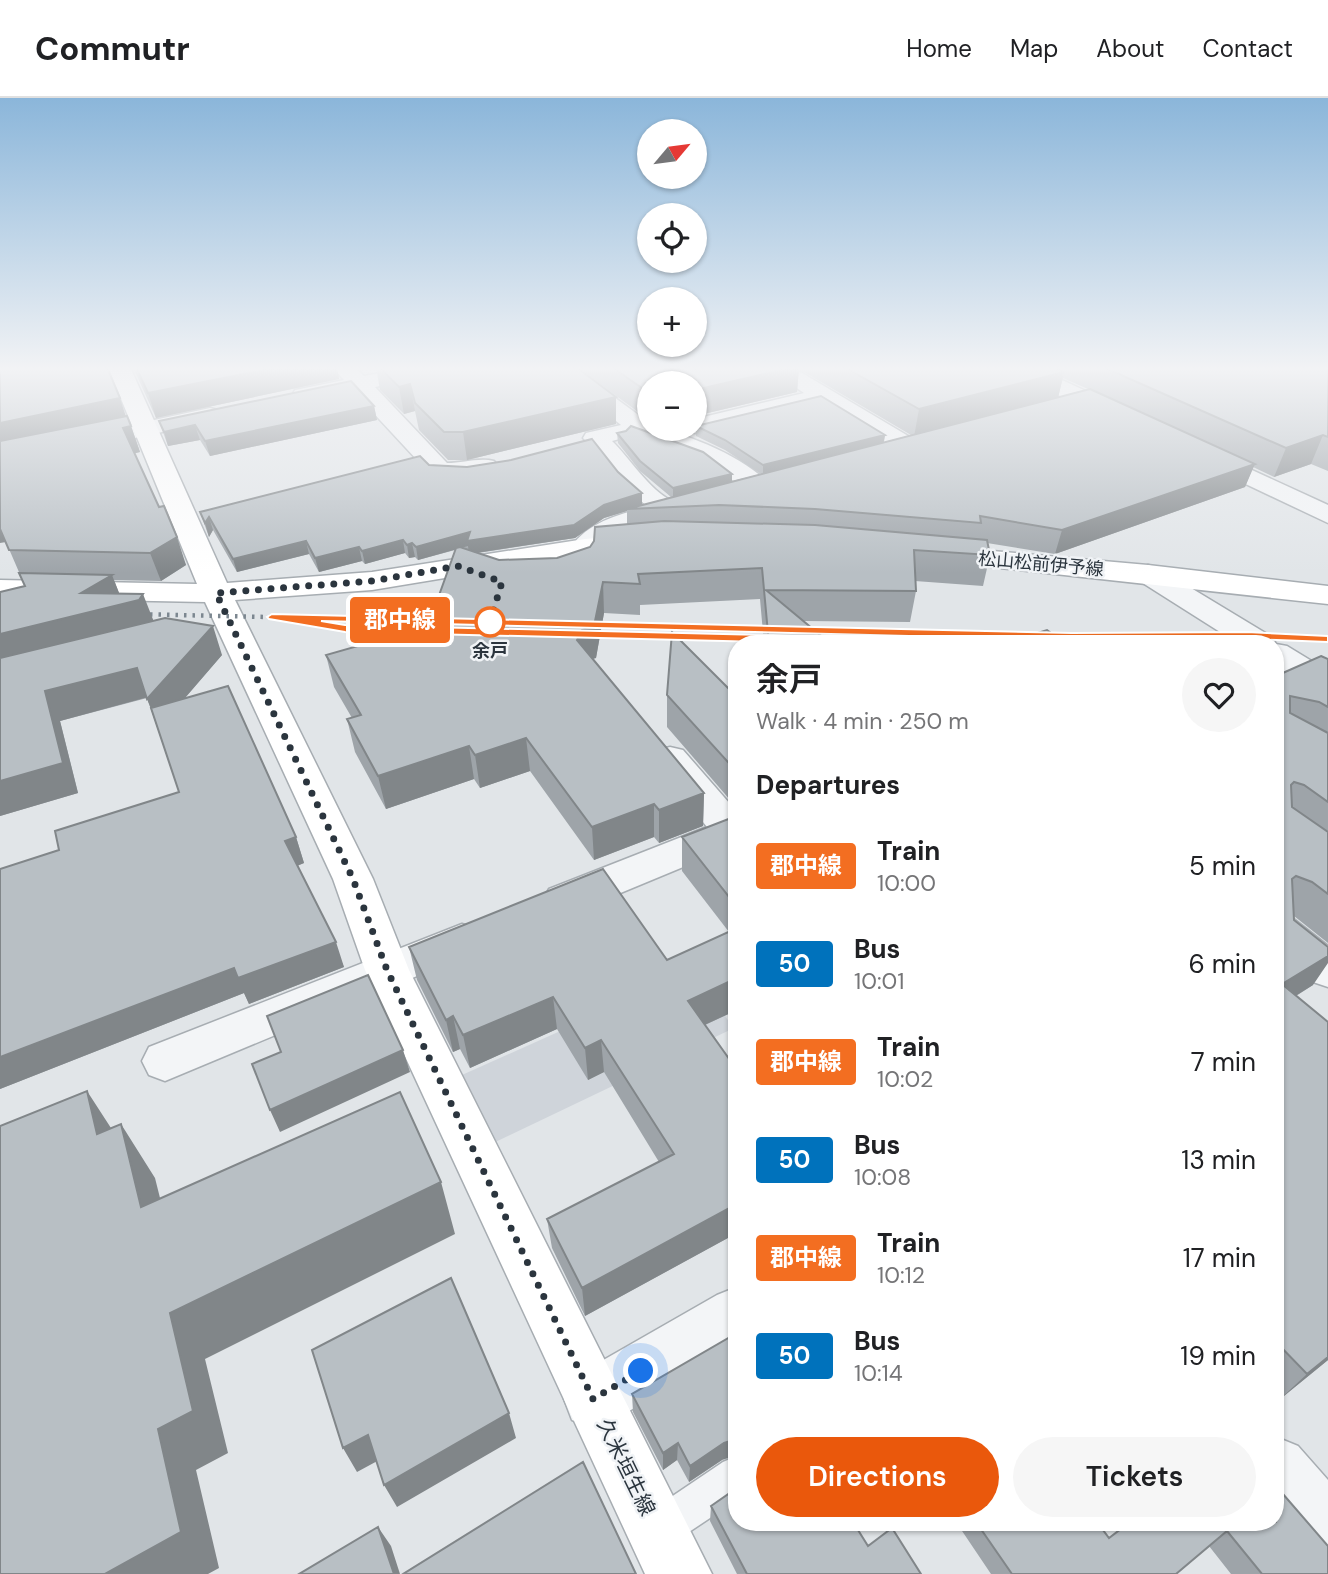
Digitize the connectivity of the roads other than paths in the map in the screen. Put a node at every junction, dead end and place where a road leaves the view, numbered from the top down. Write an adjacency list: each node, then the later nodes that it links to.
1 (110, 436): 13 (street)
2 (149, 436): 29 (main road, 久米垣生線)
3 (408, 436): 14 (street)
4 (612, 436): 6 (street)
5 (891, 436): 11 (street)
6 (596, 441): 9 (street); 19 (street)
7 (676, 441): 16 (street)
8 (938, 441): 11 (street)
9 (570, 447)
10 (1186, 447): 20 (street)
11 (911, 448): 12 (street)
12 (873, 458)
13 (0, 460)
14 (506, 462)
15 (784, 482): 16 (street)
16 (759, 488): 17 (street)
17 (733, 495)
18 (707, 501): 19 (street)
19 (668, 510): 23 (street)
20 (1328, 515)
21 (664, 540): 23 (main road)
22 (909, 552): 25 (main road, 松山松前伊予線)
23 (585, 559): 24 (main road)
24 (458, 566): 26 (lane); 29 (main road)
25 (1148, 574): 28 (main road, 松山松前伊予線); 30 (street)
26 (502, 582)
27 (0, 589): 29 (main road)
28 (1328, 595)
29 (217, 614): 37 (main road, 久米垣生線)
30 (1246, 635)
31 (1284, 658): 32 (street)
32 (1328, 685)
33 (648, 731): 34 (street)
34 (728, 825)
35 (728, 836): 37 (street)
36 (1284, 934): 38 (street)
37 (387, 970): 39 (street); 41 (main road, 久米垣生線)
38 (1328, 970)
39 (165, 1061)
40 (728, 1320): 41 (street)
41 (593, 1399): 45 (main road, 久米垣生線)
42 (1284, 1477): 44 (street)
43 (728, 1482): 45 (lane)
44 (1328, 1528)
45 (657, 1530): 46 (main road, 久米垣生線)
46 (679, 1574)

